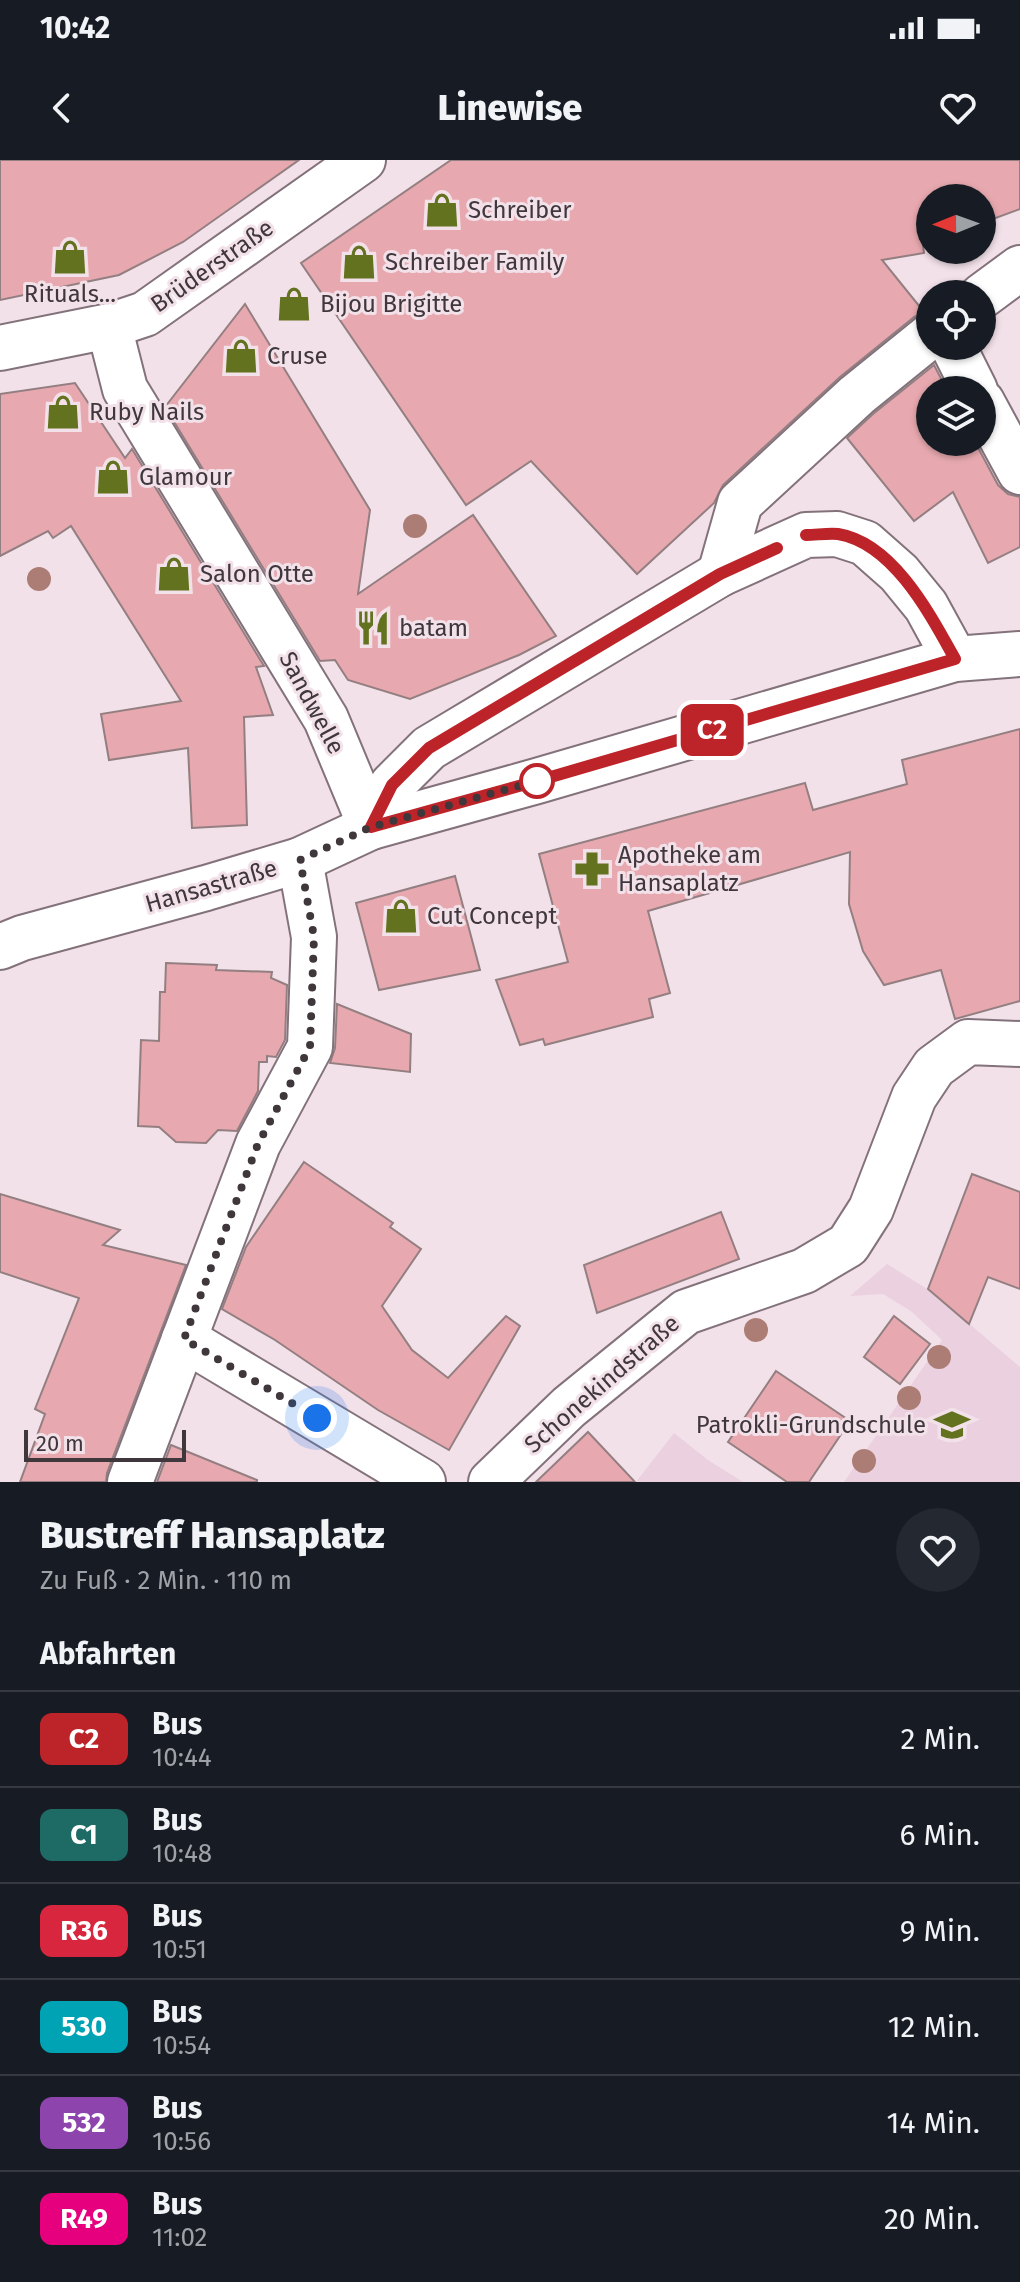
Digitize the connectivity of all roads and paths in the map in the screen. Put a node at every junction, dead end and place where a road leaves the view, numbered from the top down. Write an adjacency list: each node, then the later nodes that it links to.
1 (363, 160): 4 (street, Brüderstraße)
2 (1020, 268): 3 (street)
3 (996, 286)
4 (109, 326): 6 (street, Brüderstraße); 12 (street, Sandwelle)
5 (916, 347): 9 (street)
6 (0, 348)
7 (996, 428): 8 (street)
8 (1020, 472)
9 (720, 574): 11 (street); 12 (street)
10 (1020, 654): 11 (street, Hansastraße)
11 (955, 659): 12 (street, Hansastraße)
12 (371, 827): 13 (street, Hansastraße)
13 (300, 860): 14 (street, Hansastraße); 16 (street)
14 (0, 947)
15 (1020, 1044): 19 (street, Schonekindstraße)
16 (184, 1339): 17 (street); 18 (street)
17 (130, 1482)
18 (423, 1482)
19 (491, 1482)

